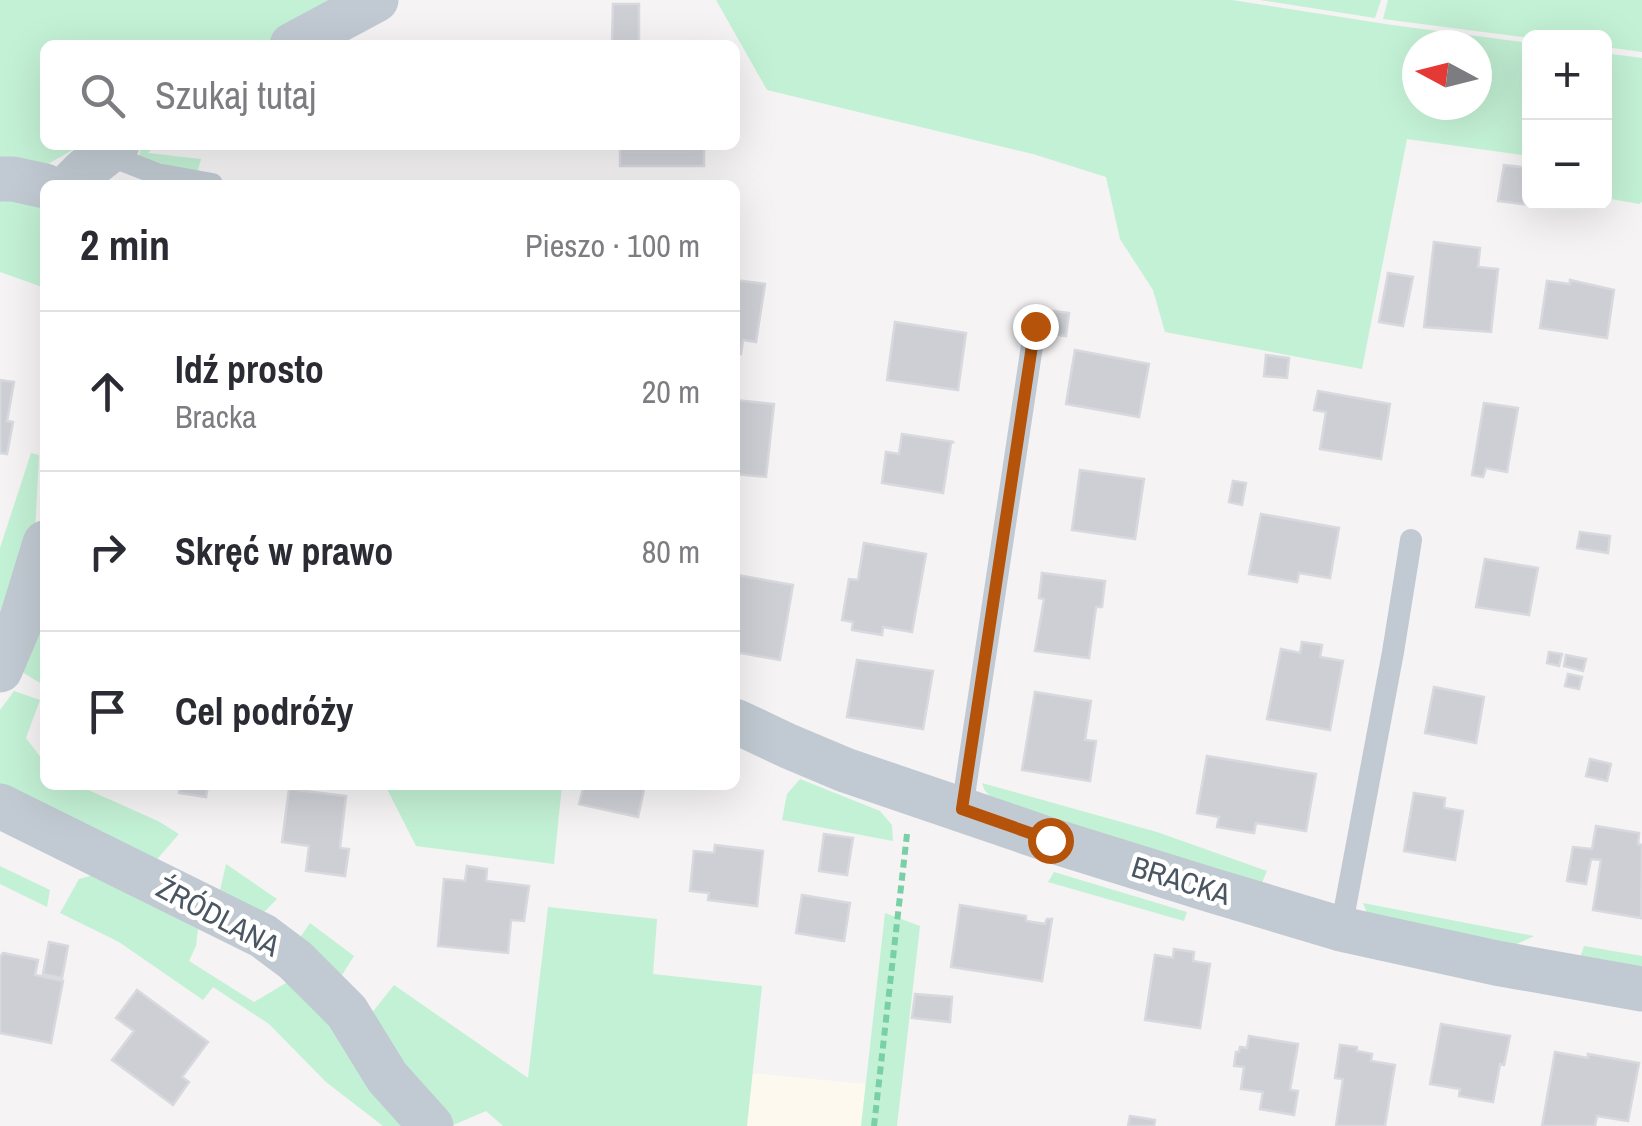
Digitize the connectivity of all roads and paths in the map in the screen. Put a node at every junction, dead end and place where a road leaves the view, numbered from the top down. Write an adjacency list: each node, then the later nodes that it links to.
1 (376, 0): 2 (street)
2 (301, 40)
3 (110, 150): 6 (street)
4 (113, 150): 7 (lane)
5 (0, 179): 8 (street)
6 (76, 180)
7 (190, 180)
8 (40, 185)
9 (1035, 326): 16 (lane)
10 (1410, 540): 17 (lane)
11 (40, 559): 12 (street)
12 (0, 670)
13 (740, 722): 14 (street, BRACKA)
14 (912, 793): 16 (street, BRACKA); 20 (path)
15 (0, 806): 19 (street, ŹRÓDLANA)
16 (962, 809): 17 (street, BRACKA)
17 (1341, 928): 18 (street, BRACKA)
18 (1642, 990)
19 (431, 1126)
20 (874, 1126)

